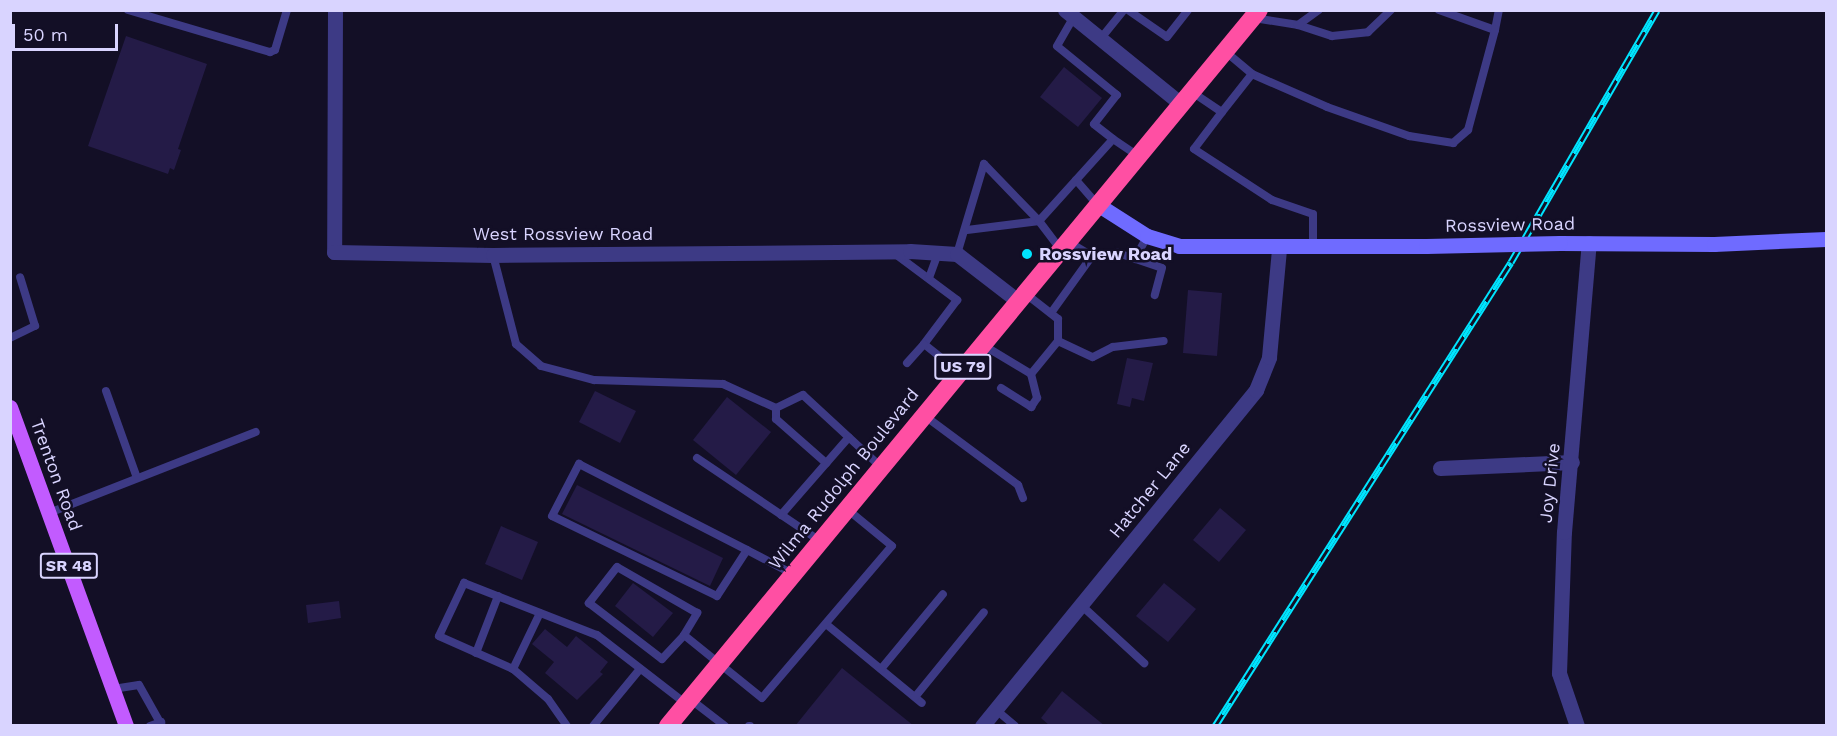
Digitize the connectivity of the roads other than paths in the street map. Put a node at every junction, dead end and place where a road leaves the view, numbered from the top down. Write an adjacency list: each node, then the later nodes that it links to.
1 (128, 10): 2 (lane)
2 (287, 10)
3 (335, 10): 34 (street, West Rossview Road)
4 (1126, 10): 5 (lane); 14 (lane)
5 (1188, 10)
6 (1319, 10): 12 (lane)
7 (1391, 10): 12 (lane)
8 (1439, 10): 13 (lane)
9 (1499, 10): 13 (lane)
10 (1070, 14): 14 (street); 19 (lane)
11 (1256, 14): 12 (lane); 15 (highway, Wilma Rudolph Boulevard / US 79)
12 (1298, 25)
13 (1495, 30): 16 (lane)
14 (1102, 37): 17 (street)
15 (1225, 52): 16 (lane); 17 (highway, Wilma Rudolph Boulevard / US 79)
16 (1252, 74): 18 (lane)
17 (1186, 98): 18 (lane); 20 (highway, Wilma Rudolph Boulevard / US 79)
18 (1222, 112): 29 (lane)
19 (1113, 139): 20 (lane); 21 (lane)
20 (1137, 155): 22 (highway, Wilma Rudolph Boulevard / US 79)
21 (1076, 180): 22 (lane); 23 (lane)
22 (1097, 204): 25 (street, Rossview Road); 28 (highway, Wilma Rudolph Boulevard / US 79)
23 (1039, 221): 24 (lane); 24 (lane); 28 (lane)
24 (967, 230): 33 (lane)
25 (1147, 236): 30 (street, Rossview Road); 36 (lane)
26 (1827, 239): 27 (street, Rossview Road)
27 (1589, 243): 29 (street, Rossview Road, bridge); 58 (street, Joy Drive)
28 (1064, 245): 35 (lane); 40 (highway, Wilma Rudolph Boulevard / US 79)
29 (1313, 248): 30 (street, Rossview Road)
30 (1278, 249): 72 (street, Hatcher Lane)
31 (890, 251): 32 (street, West Rossview Road); 34 (street, West Rossview Road); 38 (lane)
32 (938, 253): 33 (street, West Rossview Road); 38 (lane)
33 (957, 254): 40 (street)
34 (493, 255): 53 (lane)
35 (1092, 256): 36 (lane); 41 (lane)
36 (1135, 259): 39 (lane)
37 (20, 278): 42 (lane)
38 (929, 278): 45 (lane)
39 (1155, 295)
40 (1021, 297): 41 (lane); 46 (highway, Wilma Rudolph Boulevard / US 79)
41 (1051, 313): 43 (lane)
42 (10, 338)
43 (1058, 341): 44 (lane); 49 (lane)
44 (1164, 341)
45 (924, 344): 47 (lane); 48 (lane)
46 (982, 344): 48 (highway, Wilma Rudolph Boulevard / US 79); 49 (lane)
47 (907, 363)
48 (959, 372): 54 (highway, Wilma Rudolph Boulevard / US 79)
49 (1030, 374): 50 (lane)
50 (1001, 388)
51 (106, 391): 62 (lane)
52 (10, 406): 65 (main road, Trenton Road / SR 48)
53 (776, 408): 56 (lane); 59 (lane)
54 (924, 415): 60 (highway, Wilma Rudolph Boulevard / US 79); 63 (lane)
55 (256, 432): 62 (lane)
56 (849, 437): 59 (lane); 60 (lane)
57 (697, 458): 66 (lane)
58 (1572, 462): 61 (street); 97 (street, Joy Drive)
59 (826, 463): 66 (lane)
60 (881, 466): 64 (highway, Wilma Rudolph Boulevard / US 79)
61 (1440, 468)
62 (137, 478): 65 (lane)
63 (1023, 498)
64 (846, 508): 67 (highway, Wilma Rudolph Boulevard / US 79); 75 (lane)
65 (49, 513): 83 (main road, Trenton Road / SR 48)
66 (781, 514): 67 (lane)
67 (820, 541): 69 (highway, Wilma Rudolph Boulevard / US 79)
68 (747, 550): 68 (lane); 69 (lane)
69 (793, 574): 78 (highway, Wilma Rudolph Boulevard / US 79)
70 (943, 594): 82 (lane)
71 (498, 596): 74 (lane); 77 (lane); 77 (lane)
72 (1081, 605): 79 (lane); 87 (street, Hatcher Lane)
73 (984, 612): 84 (lane)
74 (540, 613): 80 (lane); 81 (lane)
75 (826, 624): 78 (lane); 82 (lane)
76 (684, 636): 76 (lane); 78 (lane)
77 (476, 653): 80 (lane)
78 (720, 662): 85 (highway, Wilma Rudolph Boulevard / US 79)
79 (1144, 663)
80 (513, 669): 91 (lane)
81 (640, 669): 85 (lane); 92 (lane)
82 (881, 669): 84 (lane)
83 (113, 689): 88 (lane); 89 (main road, Trenton Road / SR 48)
84 (915, 697): 86 (lane)
85 (688, 702): 93 (highway, Wilma Rudolph Boulevard / US 79); 94 (lane)
86 (922, 703)
87 (995, 709): 95 (street, Hatcher Lane); 96 (lane)
88 (161, 724): 90 (lane)
89 (126, 726)
90 (150, 726)
91 (567, 726)
92 (593, 726)
93 (668, 726)
94 (725, 726)
95 (982, 726)
96 (1015, 726)
97 (1577, 726)

